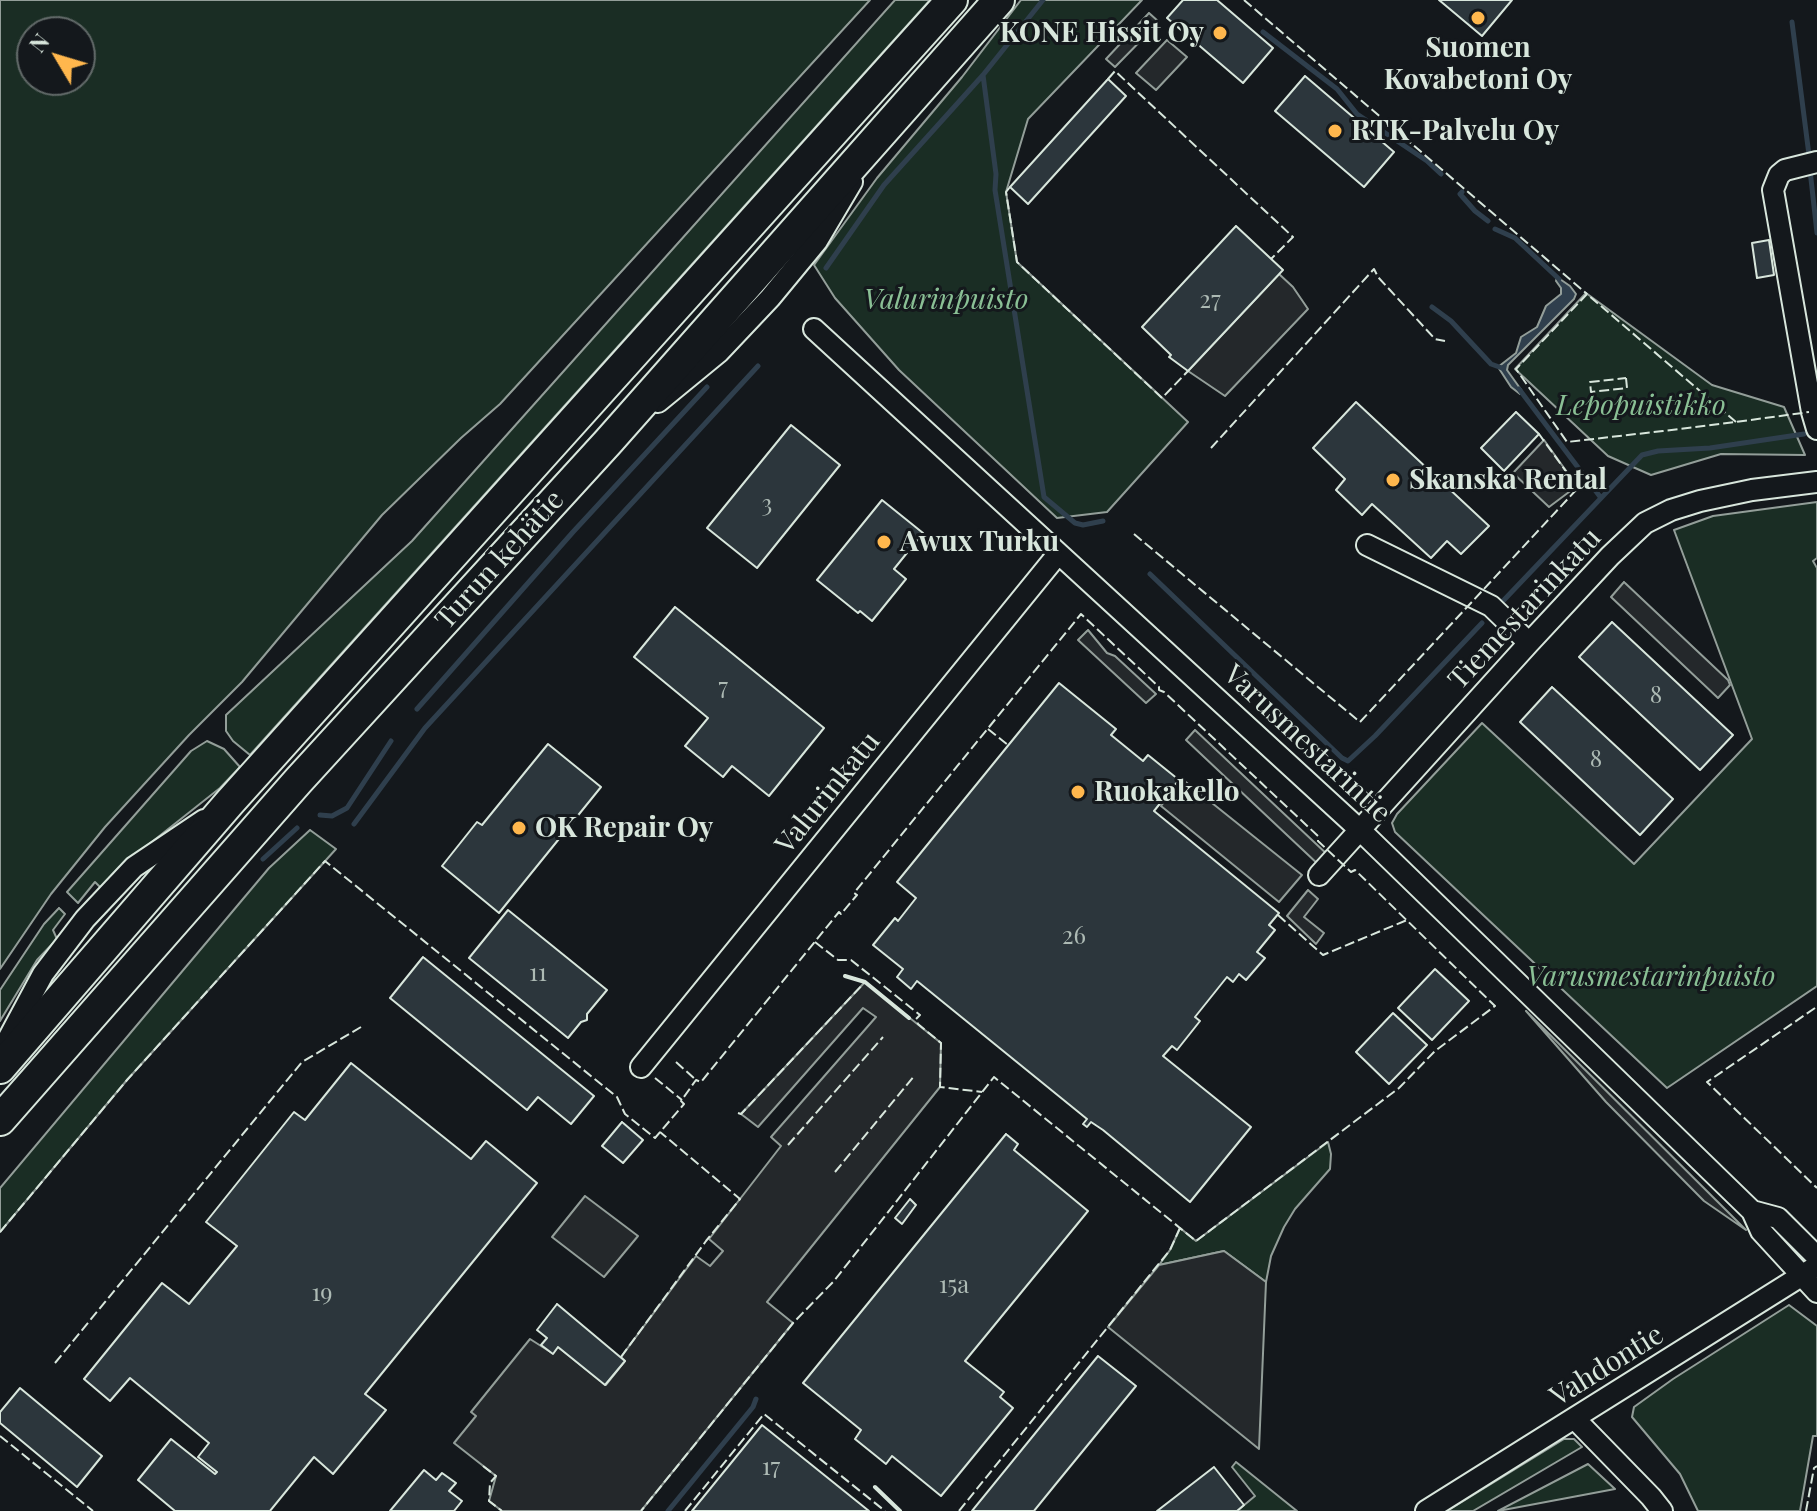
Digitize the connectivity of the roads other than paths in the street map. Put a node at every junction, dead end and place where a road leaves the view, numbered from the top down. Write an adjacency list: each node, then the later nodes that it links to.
1 (952, 0): 10 (highway, Turun kehätie)
2 (999, 0): 16 (highway, Turun kehätie)
3 (1817, 162): 5 (street)
4 (814, 329): 8 (street, Varusmestarintie)
5 (1817, 429)
6 (1817, 482): 9 (street, Tiemestarinkatu)
7 (1367, 545): 9 (street)
8 (1058, 554): 11 (street, Varusmestarintie); 14 (street, Valurinkatu)
9 (1529, 643): 11 (street, Tiemestarinkatu)
10 (230, 802): 13 (street); 15 (highway, Turun kehätie)
11 (1360, 830): 12 (street, Tiemestarinkatu); 17 (street, Varusmestarintie)
12 (1319, 875)
13 (0, 1054)
14 (641, 1067)
15 (0, 1068)
16 (0, 1120)
17 (1752, 1211): 18 (street, Varusmestarintie); 19 (street, Varusmestarintie)
18 (1817, 1257)
19 (1809, 1272): 20 (street, Varusmestarintie); 21 (street, Vahdontie)
20 (1817, 1292)
21 (1575, 1419): 22 (street, Vahdontie); 23 (street)
22 (1426, 1511)
23 (1662, 1511)

